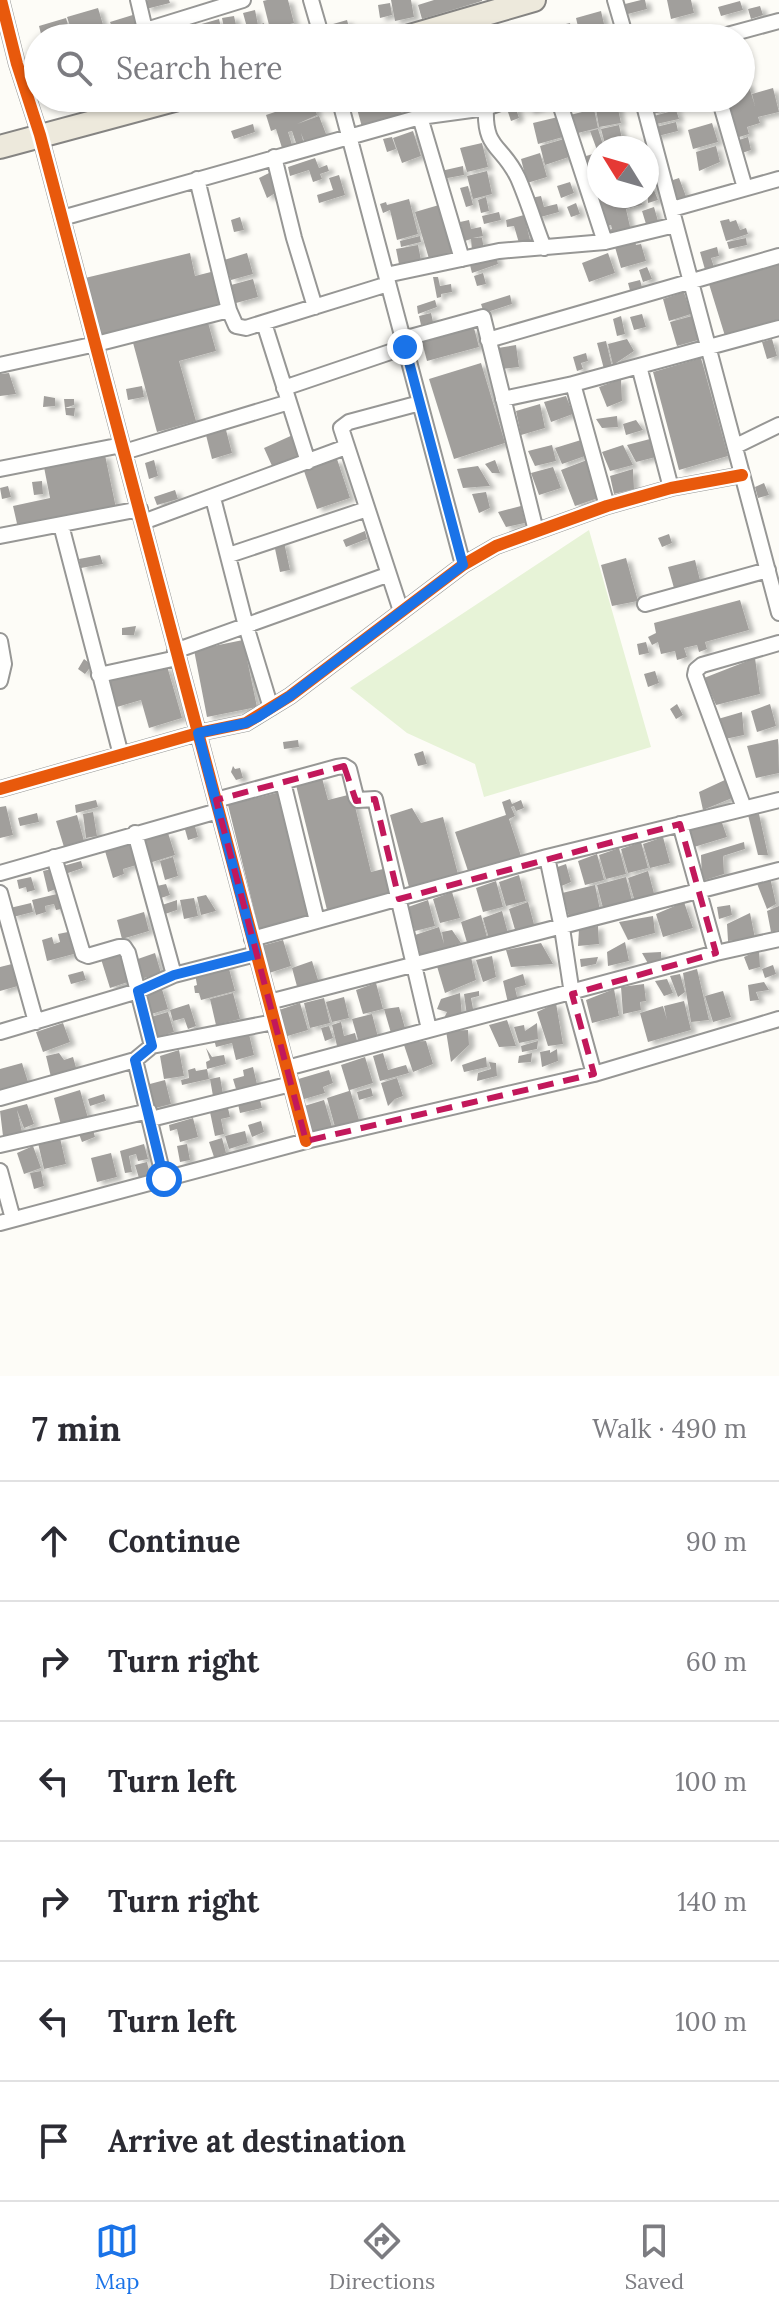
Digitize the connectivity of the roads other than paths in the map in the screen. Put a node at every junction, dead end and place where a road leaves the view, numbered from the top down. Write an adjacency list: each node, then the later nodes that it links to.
1 (1, 0): 14 (street)
2 (138, 0): 8 (street)
3 (311, 0): 10 (street)
4 (534, 0): 11 (main road)
5 (615, 0): 12 (street)
6 (238, 1): 9 (street)
7 (779, 21): 13 (street)
8 (144, 24)
9 (174, 24)
10 (318, 24)
11 (451, 24)
12 (622, 24)
13 (755, 27)
14 (17, 64): 15 (street); 16 (street)
15 (0, 68)
16 (24, 86)
17 (33, 112): 26 (street)
18 (119, 112): 26 (main road)
19 (343, 112): 27 (street)
20 (457, 112): 25 (street)
21 (486, 112): 37 (street)
22 (563, 112): 36 (street)
23 (646, 112): 33 (street)
24 (723, 112): 32 (street)
25 (420, 117): 27 (street); 39 (street)
26 (40, 135): 28 (main road); 34 (street)
27 (349, 136): 29 (street); 40 (street)
28 (0, 147)
29 (274, 157): 30 (street); 42 (street)
30 (197, 179): 34 (street); 43 (street)
31 (779, 179): 32 (street)
32 (745, 188): 33 (street)
33 (672, 209): 35 (street)
34 (62, 218): 48 (street)
35 (675, 225): 36 (street); 41 (street)
36 (605, 242): 37 (street)
37 (544, 248): 39 (street)
38 (779, 256): 41 (street)
39 (462, 259): 40 (street)
40 (387, 280): 42 (street); 47 (street)
41 (691, 280): 46 (street); 49 (street)
42 (315, 307): 44 (street)
43 (229, 310): 44 (street); 48 (street)
44 (264, 323): 53 (street)
45 (779, 328): 49 (street)
46 (488, 340): 47 (street); 54 (street)
47 (404, 343): 53 (street); 55 (street)
48 (96, 344): 50 (street); 59 (street)
49 (708, 348): 51 (street); 57 (street)
50 (0, 365)
51 (639, 366): 52 (street); 63 (street)
52 (573, 384): 54 (street); 65 (street)
53 (287, 395): 59 (street); 60 (street)
54 (503, 399): 69 (street)
55 (420, 403): 58 (street); 72 (street)
56 (779, 425): 57 (street)
57 (736, 446): 62 (street)
58 (346, 447): 60 (street); 66 (street)
59 (123, 448): 61 (street); 67 (street)
60 (308, 462): 64 (street)
61 (0, 469)
62 (742, 475): 63 (street); 73 (street)
63 (671, 488): 65 (street)
64 (213, 498): 67 (street); 71 (street)
65 (607, 506): 69 (street)
66 (367, 509): 71 (street); 74 (street)
67 (141, 516): 68 (street); 81 (street)
68 (61, 525): 70 (street); 82 (street)
69 (536, 531): 72 (street)
70 (0, 536)
71 (229, 555): 78 (street)
72 (463, 565): 76 (street)
73 (768, 570): 75 (street); 77 (street)
74 (387, 575): 76 (street); 78 (street)
75 (645, 604)
76 (401, 611): 84 (street)
77 (779, 613)
78 (246, 626): 81 (street); 84 (street)
79 (0, 641): 83 (street)
80 (779, 643): 91 (street)
81 (176, 655): 82 (street); 85 (street)
82 (99, 675): 86 (street)
83 (0, 681)
84 (271, 708): 85 (street)
85 (198, 733): 86 (street); 90 (street)
86 (121, 755): 88 (street)
87 (283, 782): 90 (street); 100 (street); 101 (street)
88 (0, 789)
89 (779, 800): 91 (street)
90 (217, 805): 93 (street); 104 (street)
91 (744, 808): 92 (street)
92 (680, 824): 95 (street); 98 (street)
93 (135, 833): 94 (street); 107 (street)
94 (54, 857): 97 (street); 108 (street)
95 (547, 857): 100 (street); 102 (street)
96 (779, 870): 98 (street)
97 (0, 873)
98 (698, 891): 102 (street); 105 (street)
99 (0, 893): 112 (street)
100 (399, 899): 101 (street); 106 (street)
101 (317, 921): 104 (street)
102 (562, 928): 106 (street); 109 (street)
103 (779, 939): 105 (street)
104 (254, 946): 107 (street); 110 (street)
105 (716, 953): 109 (street)
106 (414, 965): 110 (street); 114 (street)
107 (174, 975): 108 (street)
108 (138, 991): 112 (street); 116 (street)
109 (572, 994): 114 (street); 119 (street)
110 (269, 1002): 113 (street)
111 (779, 1019): 119 (street)
112 (36, 1022): 115 (street)
113 (274, 1022): 116 (street); 118 (street)
114 (429, 1029): 118 (street)
115 (0, 1032)
116 (152, 1046): 117 (street)
117 (135, 1060): 121 (street); 122 (street)
118 (287, 1068): 120 (street)
119 (594, 1074): 123 (street)
120 (291, 1084): 122 (street); 123 (street)
121 (0, 1098)
122 (150, 1115): 124 (street); 126 (street)
123 (306, 1141): 126 (street)
124 (0, 1145)
125 (0, 1171): 127 (street)
126 (164, 1179): 127 (street)
127 (7, 1221)

